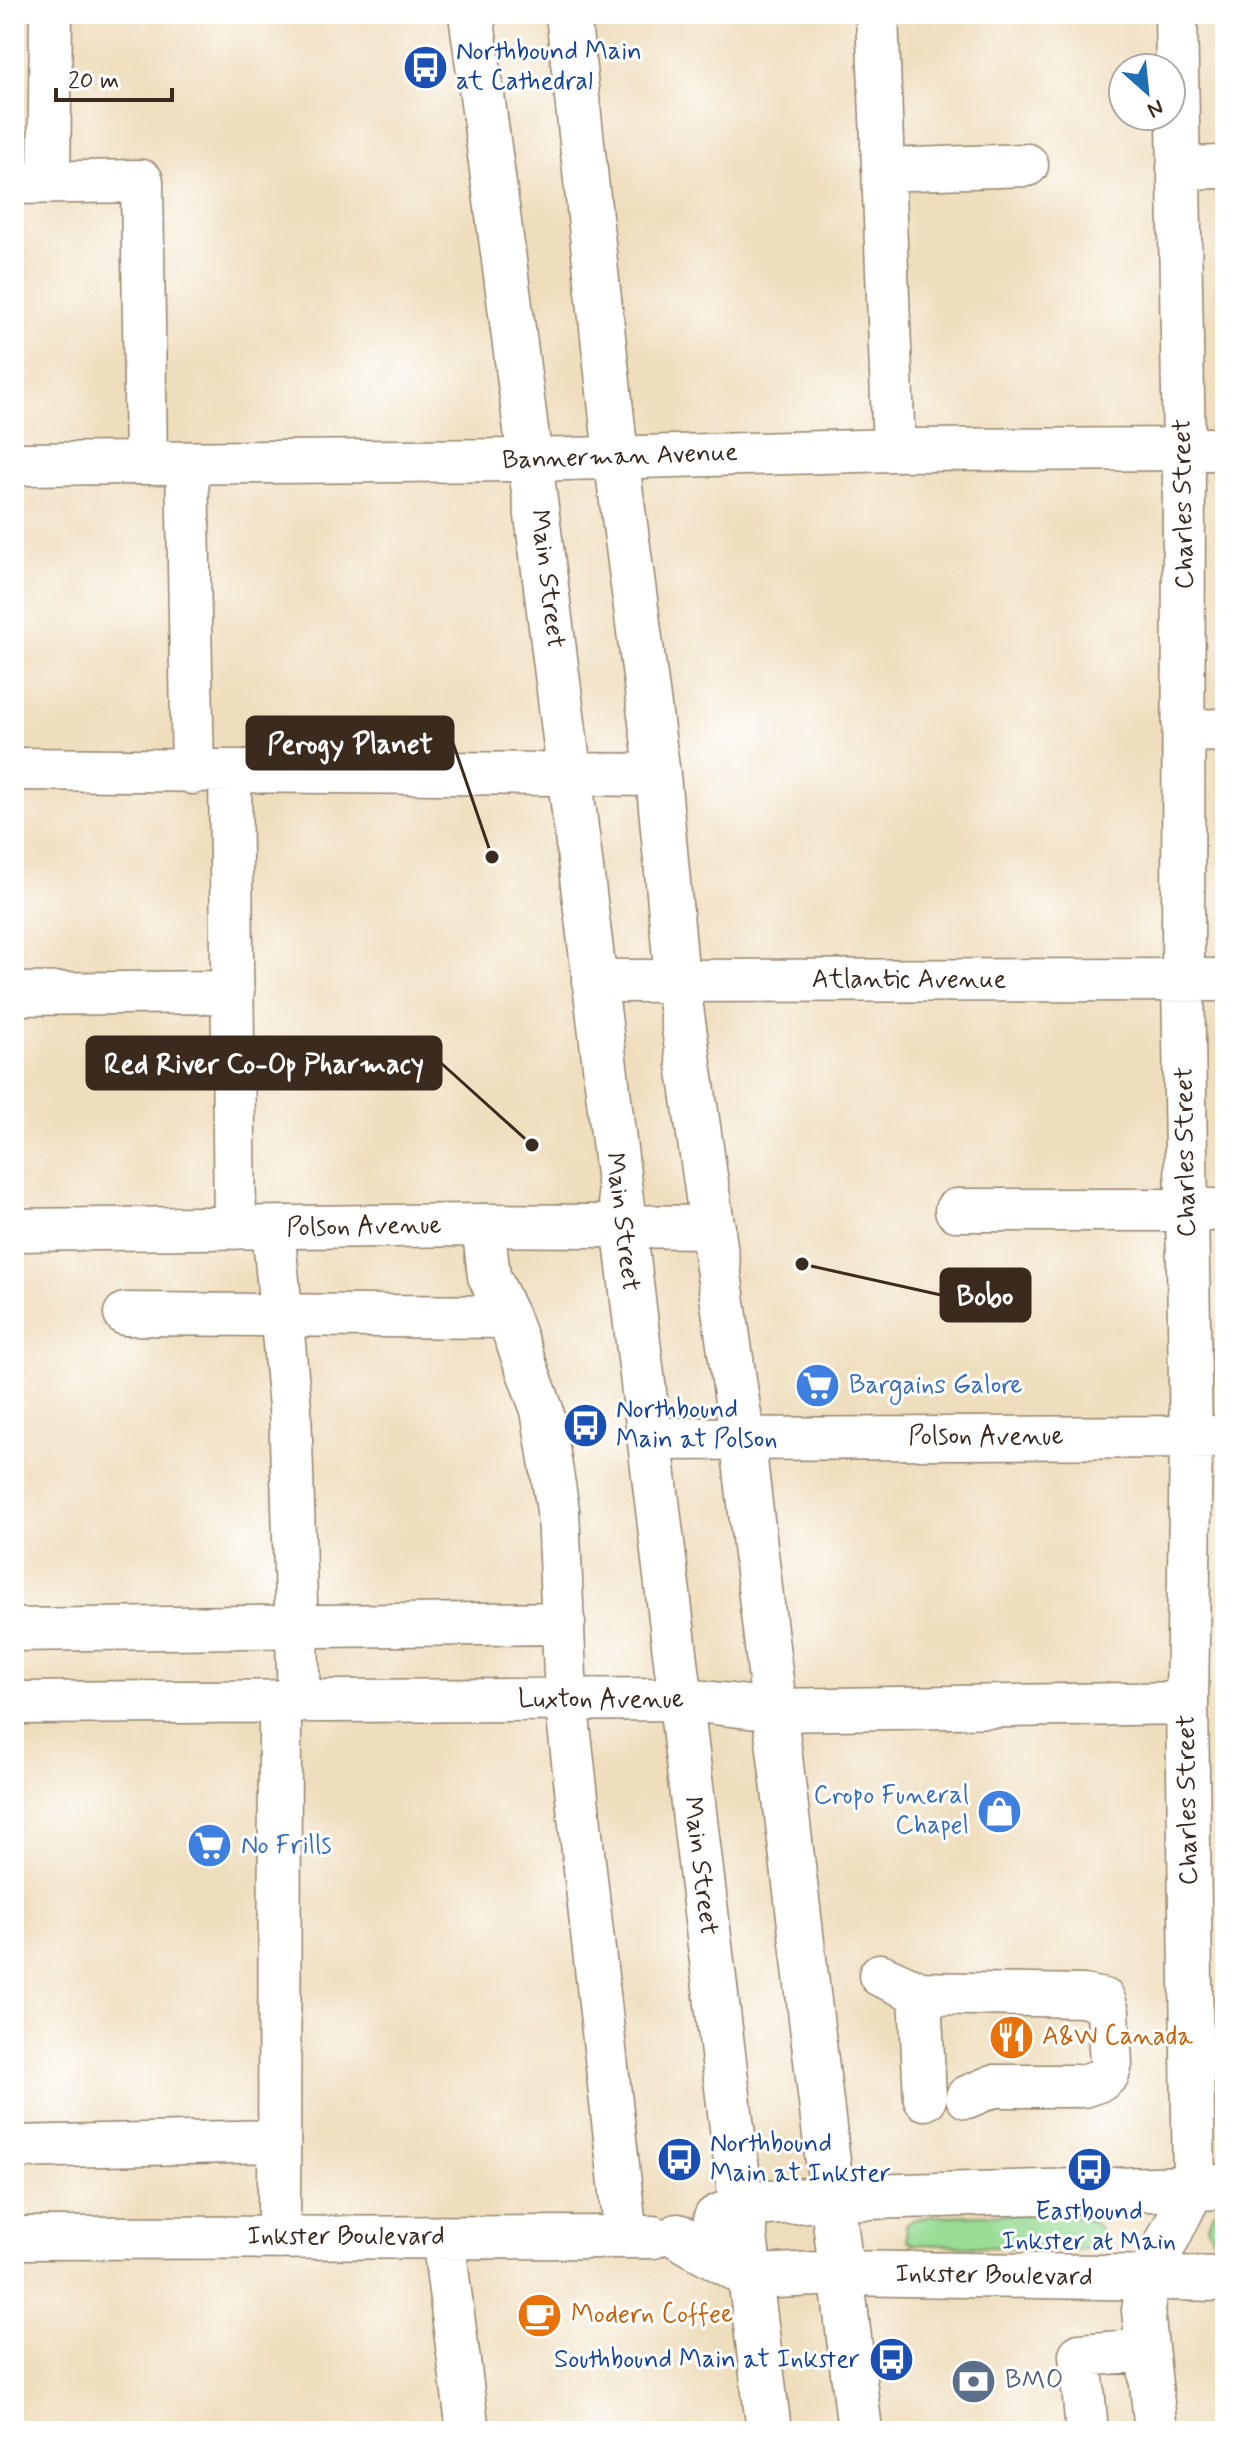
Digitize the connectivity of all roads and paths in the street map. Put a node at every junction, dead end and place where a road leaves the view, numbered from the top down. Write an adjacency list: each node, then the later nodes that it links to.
1 (51, 14): 10 (street)
2 (471, 14): 15 (main road, Main Street)
3 (568, 14): 14 (main road)
4 (877, 14): 9 (street)
5 (1176, 14): 8 (street, Charles Street)
6 (1027, 165): 9 (street)
7 (1225, 167): 8 (street)
8 (1178, 168): 13 (street, Charles Street)
9 (883, 170): 12 (street)
10 (32, 182): 16 (street)
11 (1225, 449): 13 (street, Bannerman Avenue)
12 (894, 450): 13 (street, Bannerman Avenue); 14 (street, Bannerman Avenue)
13 (1184, 450): 19 (street, Charles Street)
14 (616, 456): 15 (street, Bannerman Avenue); 22 (main road)
15 (532, 460): 17 (street, Bannerman Avenue); 23 (main road, Main Street)
16 (146, 463): 17 (street, Bannerman Avenue); 18 (street, Bannerman Avenue)
17 (187, 463): 21 (street)
18 (14, 464)
19 (1206, 731): 27 (street, Charles Street)
20 (14, 769): 21 (street)
21 (211, 773): 23 (street); 28 (street)
22 (658, 775): 23 (street); 24 (main road)
23 (572, 776): 26 (main road, Main Street)
24 (677, 979): 26 (street, Atlantic Avenue); 27 (street, Atlantic Avenue); 34 (main road)
25 (1225, 980): 27 (street, Atlantic Avenue)
26 (593, 981): 33 (main road, Main Street)
27 (1183, 982): 31 (street, Charles Street)
28 (233, 992): 29 (street); 35 (street)
29 (14, 994)
30 (956, 1210): 31 (street)
31 (1206, 1210): 41 (street, Charles Street)
32 (483, 1225): 33 (street, Polson Avenue); 35 (street, Polson Avenue); 39 (street)
33 (622, 1226): 34 (street, Polson Avenue); 42 (main road, Main Street)
34 (714, 1227): 40 (main road)
35 (254, 1228): 36 (street, Polson Avenue); 38 (street)
36 (14, 1230)
37 (125, 1314): 38 (street)
38 (283, 1316): 39 (street); 44 (street)
39 (508, 1317): 43 (street)
40 (742, 1436): 41 (street, Polson Avenue); 42 (street, Polson Avenue); 51 (main road)
41 (1208, 1437): 46 (street, Charles Street)
42 (650, 1439): 48 (main road, Main Street)
43 (564, 1623): 44 (street); 47 (street)
44 (299, 1628): 45 (street); 49 (street)
45 (14, 1630)
46 (1200, 1682): 51 (street, Luxton Avenue); 52 (street, Charles Street)
47 (566, 1699): 48 (street, Luxton Avenue); 49 (street, Luxton Avenue); 65 (street)
48 (679, 1699): 51 (street, Luxton Avenue); 62 (main road, Main Street)
49 (290, 1702): 50 (street, Luxton Avenue); 58 (street)
50 (14, 1703)
51 (774, 1710): 61 (main road)
52 (1202, 1949): 55 (street); 60 (street, Charles Street)
53 (880, 1975): 54 (street)
54 (920, 1993): 56 (street); 57 (street)
55 (1171, 2000)
56 (967, 2097)
57 (925, 2099)
58 (278, 2141): 59 (street); 67 (street)
59 (14, 2147)
60 (1210, 2187): 61 (main road, Inkster Boulevard); 70 (street, Charles Street)
61 (832, 2198): 62 (main road, Inkster Boulevard); 68 (main road)
62 (743, 2205): 63 (main road, Inkster Boulevard); 69 (main road, Main Street)
63 (678, 2236): 65 (street, Inkster Boulevard); 69 (main road)
64 (443, 2237): 65 (street, Inkster Boulevard); 67 (street, Inkster Boulevard); 73 (street)
65 (626, 2237)
66 (14, 2238): 67 (street, Inkster Boulevard)
67 (279, 2238)
68 (841, 2273): 69 (main road, Inkster Boulevard); 70 (main road, Inkster Boulevard); 75 (main road)
69 (751, 2277): 74 (main road, Main Street)
70 (1148, 2279): 71 (main road, Inkster Boulevard); 72 (street)
71 (1225, 2279)
72 (1147, 2350): 76 (street); 77 (street)
73 (468, 2431)
74 (769, 2431)
75 (860, 2431)
76 (1087, 2431)
77 (1156, 2431)

